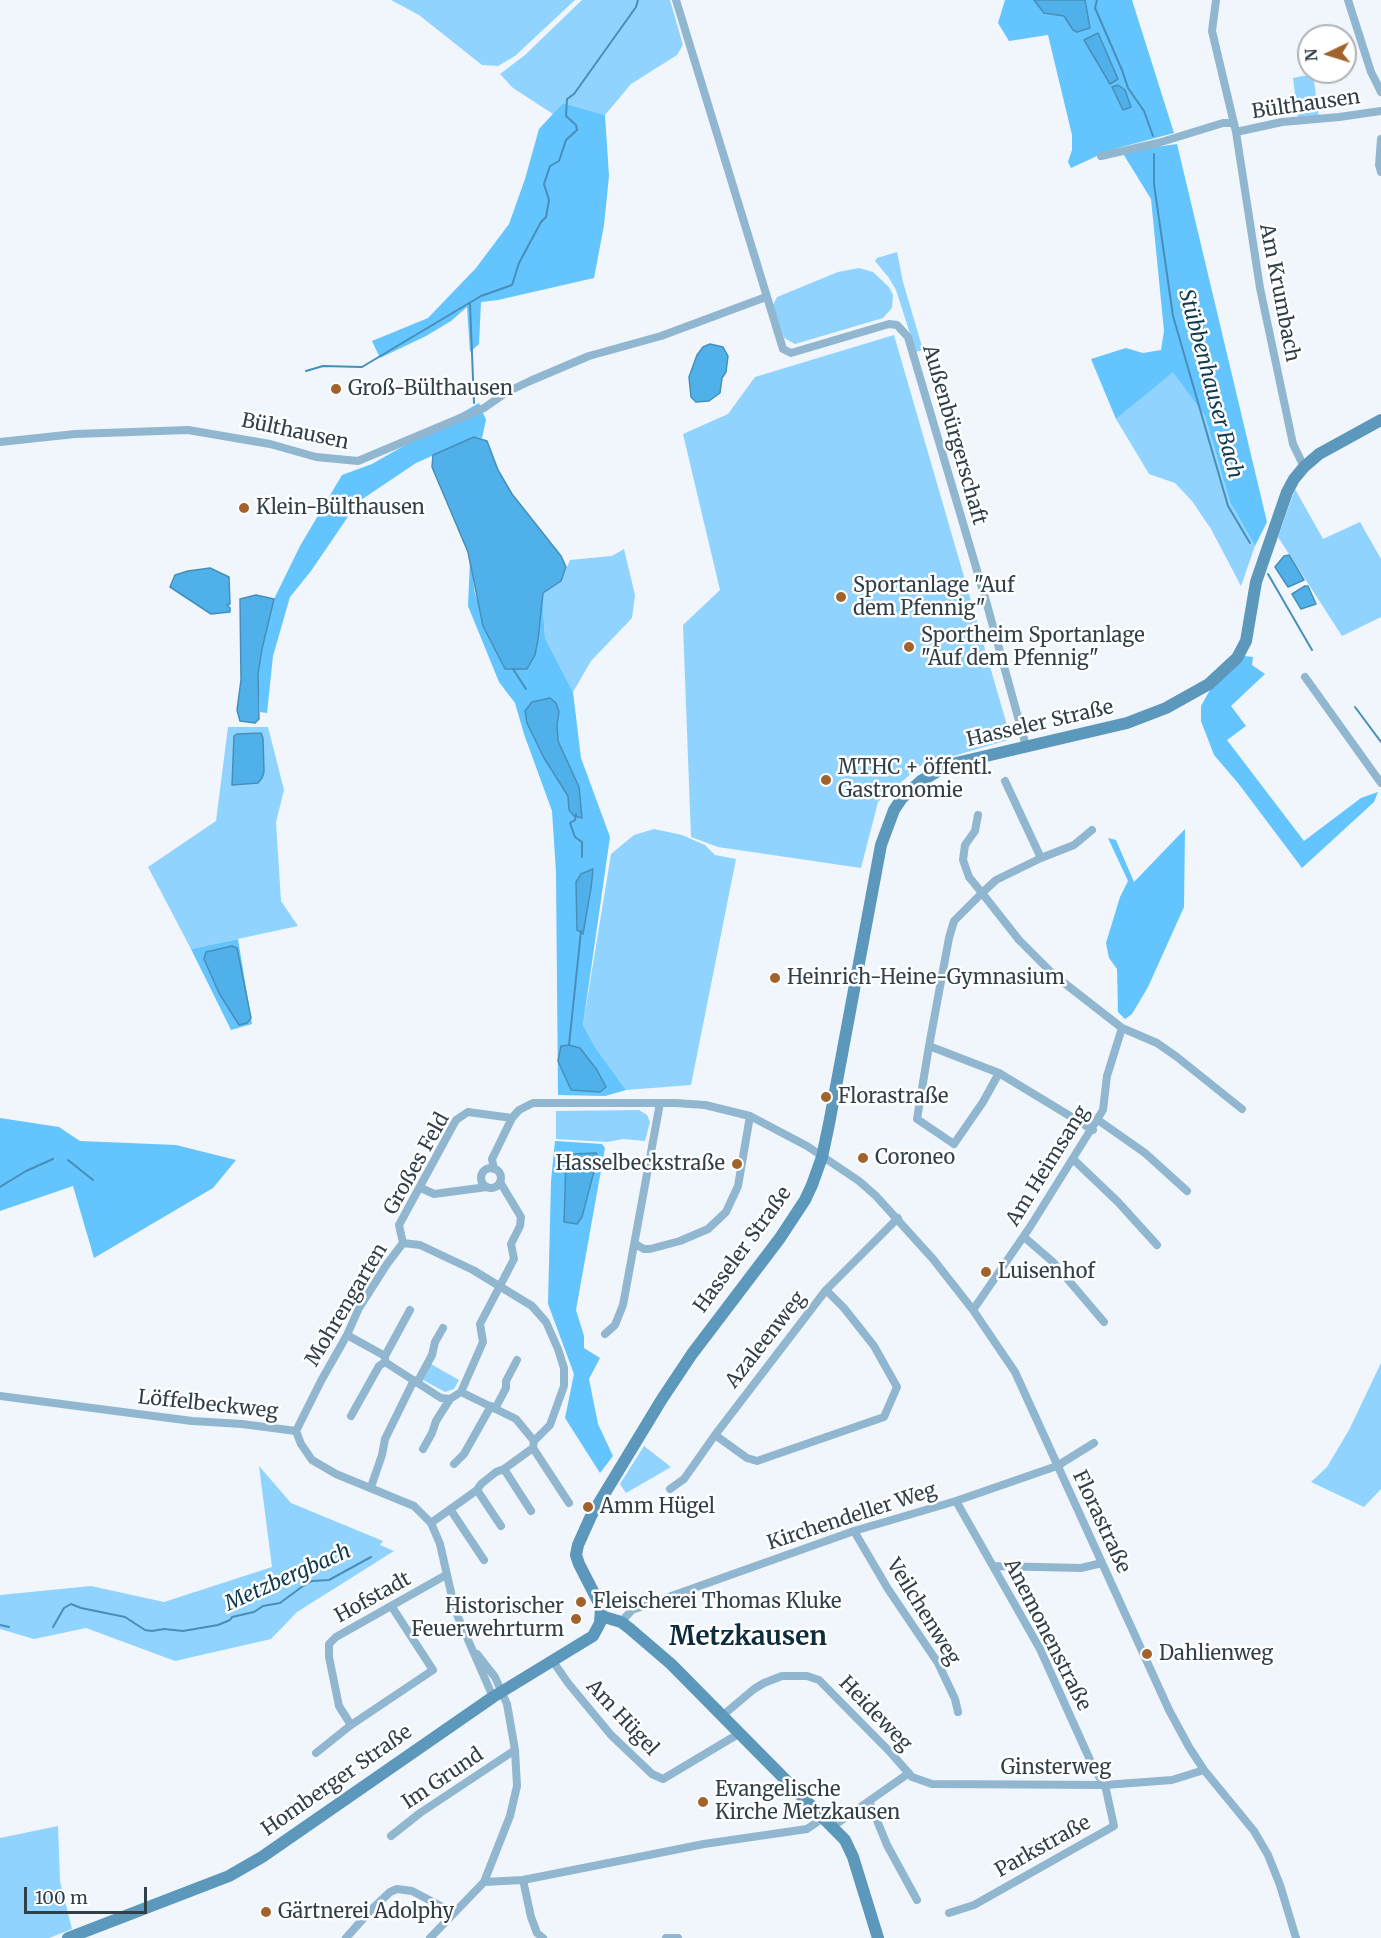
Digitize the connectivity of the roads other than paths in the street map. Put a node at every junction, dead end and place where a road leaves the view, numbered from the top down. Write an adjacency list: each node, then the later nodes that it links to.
1 (676, 0): 10 (street, Außenbürgerschaft)
2 (1216, 0): 6 (street, Am Krumbach)
3 (1348, 0): 4 (street)
4 (1381, 92)
5 (1381, 111): 6 (street, Bülthausen)
6 (1235, 127): 8 (street, Bülthausen); 13 (street, Am Krumbach)
7 (1381, 139): 9 (street)
8 (1101, 156)
9 (1381, 172)
10 (766, 297): 12 (street, Bülthausen); 15 (street, Außenbürgerschaft)
11 (1381, 420): 13 (main road, Hasseler Straße)
12 (0, 442)
13 (1304, 467): 15 (main road, Hasseler Straße)
14 (1305, 677): 17 (street)
15 (1026, 746): 31 (main road, Hasseler Straße)
16 (1005, 782): 20 (street)
17 (1381, 783)
18 (978, 815): 21 (street)
19 (1092, 830): 20 (street)
20 (1041, 858): 21 (street)
21 (982, 892): 22 (street); 23 (street)
22 (1122, 1028): 26 (street); 29 (street, Am Heimsang)
23 (929, 1046): 24 (street); 24 (street)
24 (999, 1073): 30 (street)
25 (660, 1103): 27 (street); 28 (street); 41 (street)
26 (1242, 1109)
27 (750, 1116): 31 (street); 41 (street)
28 (512, 1118): 33 (street); 35 (street, Großes Feld)
29 (1098, 1120): 30 (street, Am Heimsang); 37 (street)
30 (1093, 1130): 32 (street, Am Heimsang)
31 (822, 1157): 38 (street, Florastraße); 82 (main road, Hasseler Straße)
32 (1074, 1160): 39 (street, Am Heimsang); 42 (street)
33 (494, 1169): 34 (street); 36 (street)
34 (500, 1182): 36 (street); 43 (street)
35 (421, 1188): 36 (street); 40 (street, Großes Feld)
36 (487, 1188)
37 (1187, 1191)
38 (898, 1218): 44 (street, Azaleenweg); 46 (street, Florastraße)
39 (1024, 1237): 46 (street, Am Heimsang); 47 (street)
40 (403, 1243): 43 (street, Mohrengarten); 50 (street, Mohrengarten)
41 (635, 1244): 49 (street)
42 (1157, 1245)
43 (499, 1287): 54 (street); 62 (street, Mohrengarten)
44 (826, 1290): 60 (street, Azaleenweg); 60 (street)
45 (410, 1310): 51 (street)
46 (973, 1310): 65 (street, Florastraße)
47 (1104, 1322)
48 (443, 1328): 53 (street)
49 (605, 1334)
50 (347, 1335): 51 (street); 59 (street, Mohrengarten)
51 (385, 1359): 53 (street); 58 (street)
52 (517, 1360): 57 (street)
53 (416, 1381): 56 (street); 67 (street)
54 (461, 1392): 56 (street); 57 (street)
55 (0, 1396): 59 (street, Löffelbeckweg)
56 (450, 1399): 63 (street)
57 (493, 1407): 62 (street); 64 (street)
58 (351, 1416)
59 (296, 1431): 67 (street, Löffelbeckweg)
60 (714, 1435): 68 (street, Azaleenweg)
61 (1094, 1443): 65 (street, Kirchendeller Weg)
62 (533, 1445): 66 (street, Mohrengarten); 71 (street)
63 (423, 1449)
64 (454, 1464)
65 (1057, 1466): 70 (street, Kirchendeller Weg); 78 (street, Florastraße)
66 (504, 1469): 69 (street, Mohrengarten); 73 (street)
67 (370, 1487): 74 (street, Löffelbeckweg)
68 (670, 1489)
69 (477, 1491): 72 (street, Mohrengarten); 75 (street)
70 (956, 1501): 76 (street, Kirchendeller Weg); 79 (street, Anemonenstraße)
71 (569, 1503)
72 (450, 1509): 74 (street, Mohrengarten); 77 (street)
73 (531, 1511)
74 (431, 1523): 80 (street, Löffelbeckweg)
75 (501, 1526)
76 (855, 1531): 83 (street, Kirchendeller Weg); 86 (street, Veilchenweg)
77 (484, 1560)
78 (1102, 1563): 79 (street); 92 (street, Florastraße)
79 (994, 1566): 94 (street, Anemonenstraße)
80 (446, 1575): 81 (street, Hofstadt); 85 (street, Löffelbeckweg)
81 (392, 1607): 88 (street, Hofstadt); 88 (street)
82 (602, 1616): 83 (main road); 84 (main road, Homberger Straße)
83 (622, 1620): 87 (main road)
84 (552, 1660): 85 (main road, Homberger Straße); 89 (street, Am Hügel)
85 (498, 1694): 90 (street, Löffelbeckweg); 103 (main road, Homberger Straße)
86 (958, 1712)
87 (722, 1716): 89 (main road); 93 (street, Heideweg)
88 (351, 1725): 91 (street)
89 (740, 1733): 96 (main road)
90 (514, 1750): 97 (street, Im Grund); 99 (street, Löffelbeckweg)
91 (316, 1753)
92 (1204, 1770): 94 (street, Ginsterweg); 110 (street, Florastraße)
93 (909, 1773): 94 (street, Ginsterweg); 95 (street)
94 (1105, 1785): 102 (street, Parkstraße)
95 (869, 1801): 96 (street); 100 (street)
96 (828, 1822): 98 (street); 109 (main road)
97 (391, 1836)
98 (523, 1880): 99 (street); 106 (street)
99 (484, 1882): 101 (street)
100 (917, 1900)
101 (454, 1913): 104 (street); 105 (street)
102 (950, 1913)
103 (68, 1938)
104 (346, 1938)
105 (430, 1938)
106 (543, 1938)
107 (666, 1938): 108 (street)
108 (678, 1938)
109 (878, 1938)
110 (1296, 1938)

